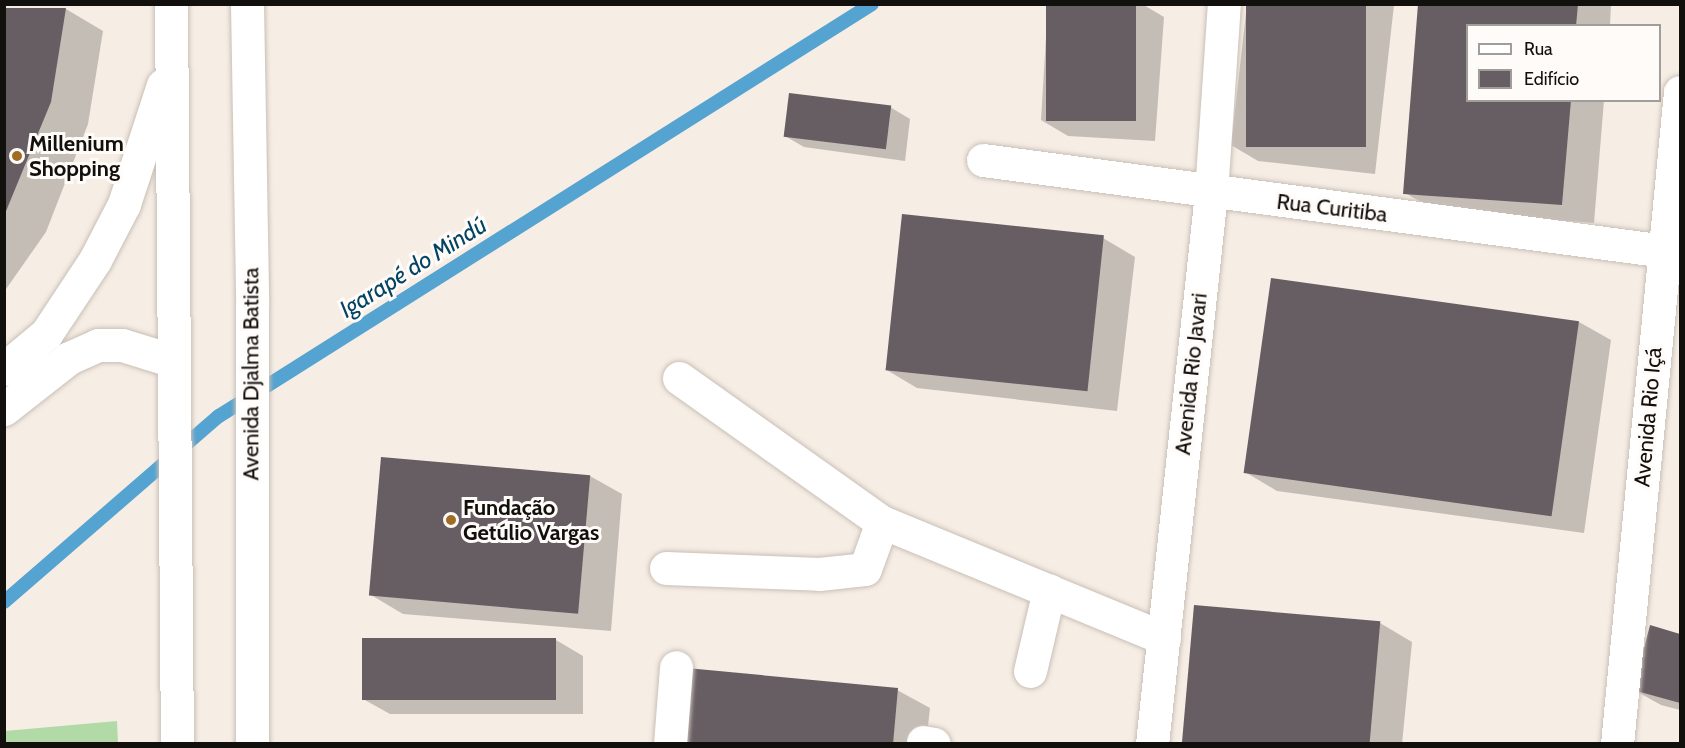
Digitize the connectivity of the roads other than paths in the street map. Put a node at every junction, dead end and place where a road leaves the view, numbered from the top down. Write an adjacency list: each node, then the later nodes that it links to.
1 (171, 4): 4 (street)
2 (247, 4): 22 (street, Avenida Djalma Batista)
3 (1224, 4): 7 (street, Avenida Rio Javari)
4 (171, 60): 9 (street); 12 (street)
5 (1680, 92): 8 (street, Avenida Rio Içá)
6 (983, 160): 7 (street, Rua Curitiba)
7 (1211, 193): 8 (street, Rua Curitiba); 18 (street, Avenida Rio Javari)
8 (1672, 251): 25 (street, Avenida Rio Içá)
9 (46, 334): 10 (street); 11 (street)
10 (69, 358): 12 (street); 14 (street)
11 (4, 369)
12 (175, 372): 21 (street)
13 (679, 378): 15 (street)
14 (4, 409)
15 (882, 522): 16 (street); 17 (street)
16 (666, 568)
17 (1048, 590): 18 (street); 20 (street)
18 (1164, 638): 24 (street, Avenida Rio Javari)
19 (676, 667): 23 (street)
20 (1030, 671)
21 (177, 744)
22 (252, 744)
23 (670, 744)
24 (1152, 744)
25 (1617, 744)

